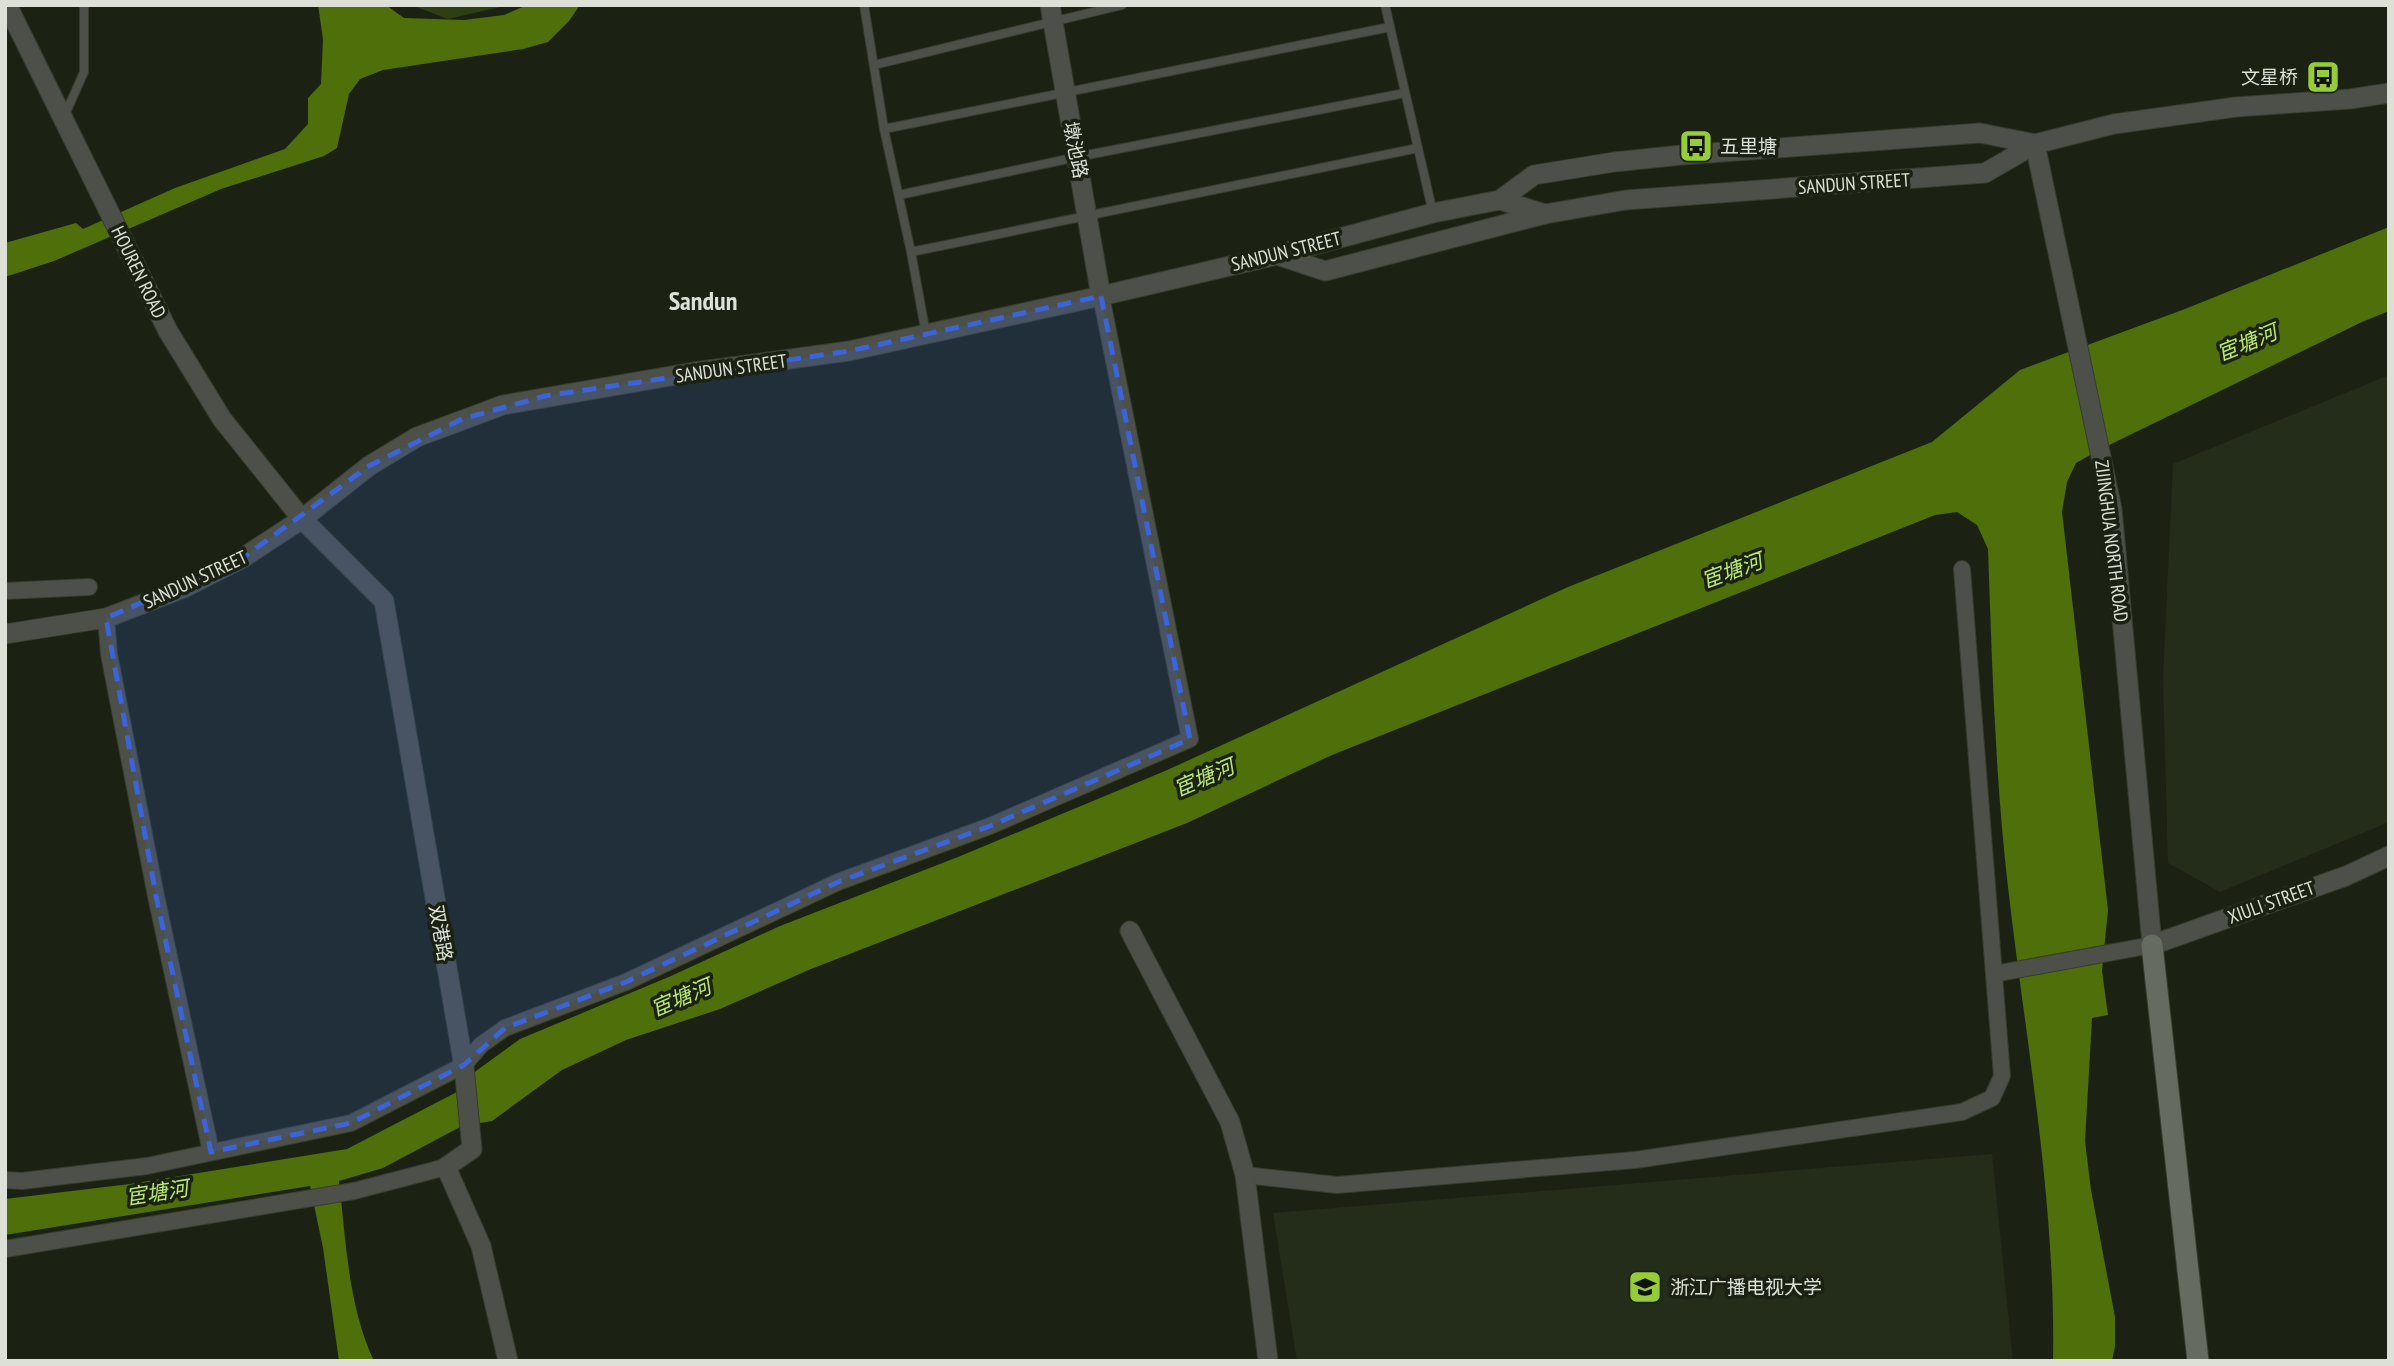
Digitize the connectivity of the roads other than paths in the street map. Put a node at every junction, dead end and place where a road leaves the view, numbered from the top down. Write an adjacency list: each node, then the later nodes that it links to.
1 (7, 5): 12 (street, HOUREN ROAD)
2 (84, 5): 12 (lane)
3 (864, 5): 8 (lane)
4 (1122, 5): 6 (lane)
5 (1385, 5): 7 (lane)
6 (1051, 13): 8 (lane); 11 (street, 墩池路)
7 (1390, 27): 9 (lane); 11 (lane)
8 (874, 65): 13 (lane)
9 (1405, 93): 15 (lane); 16 (lane)
10 (2389, 93): 14 (street, SANDUN STREET)
11 (1065, 94): 13 (lane); 16 (street, 墩池路)
12 (63, 120): 26 (street, HOUREN ROAD)
13 (884, 129): 17 (lane)
14 (2035, 144): 18 (street, SANDUN STREET); 20 (street, SANDUN STREET); 34 (street, ZIJINGHUA NORTH ROAD)
15 (1418, 148): 19 (lane); 21 (lane)
16 (1077, 157): 17 (lane); 21 (street, 墩池路)
17 (899, 195): 22 (lane)
18 (1500, 200): 19 (street, SANDUN STREET); 20 (street, SANDUN STREET)
19 (1433, 213): 23 (street, SANDUN STREET)
20 (1545, 214): 23 (street)
21 (1088, 217): 22 (lane); 24 (street, 墩池路)
22 (911, 252): 25 (lane)
23 (1277, 255): 24 (street, SANDUN STREET)
24 (1101, 296): 25 (street, SANDUN STREET); 36 (street)
25 (926, 334): 26 (street, SANDUN STREET)
26 (302, 519): 30 (street, SANDUN STREET); 36 (street, 双港路)
27 (1962, 569): 35 (street)
28 (89, 587): 29 (street)
29 (5, 592)
30 (106, 618): 31 (street, SANDUN STREET); 37 (street)
31 (5, 634)
32 (2389, 856): 34 (street, XIULI STREET)
33 (1130, 931): 39 (street)
34 (2152, 945): 35 (street); 44 (main road)
35 (1994, 974): 39 (street)
36 (464, 1066): 37 (street); 38 (street, 双港路)
37 (211, 1152): 40 (street)
38 (446, 1167): 41 (street); 42 (street)
39 (1245, 1175): 43 (street)
40 (5, 1180)
41 (5, 1249)
42 (508, 1361)
43 (1268, 1361)
44 (2198, 1361)

